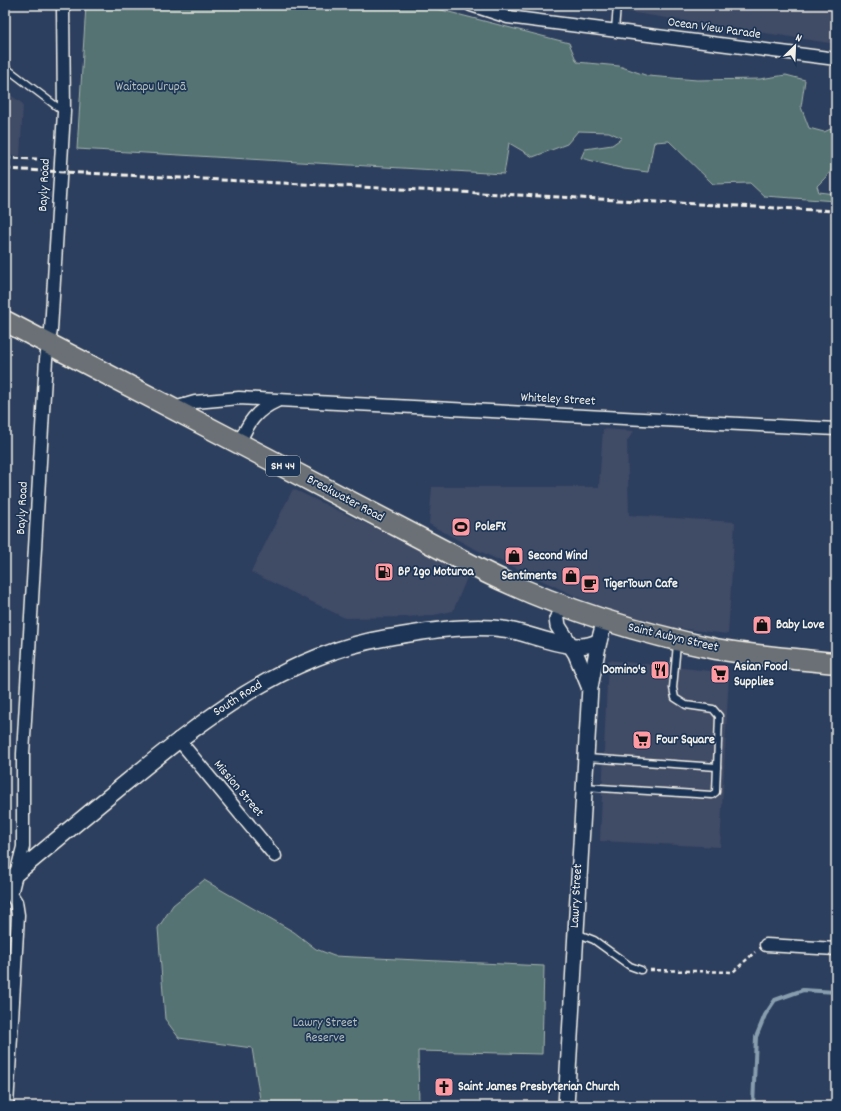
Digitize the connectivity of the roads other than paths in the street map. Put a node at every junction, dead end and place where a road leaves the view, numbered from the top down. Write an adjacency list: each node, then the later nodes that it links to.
1 (63, 5): 7 (street, Bayly Road)
2 (471, 5): 4 (street, Ocean View Parade)
3 (617, 5): 4 (lane)
4 (615, 30): 5 (street, Ocean View Parade)
5 (836, 59)
6 (5, 68): 7 (lane)
7 (64, 112): 9 (street, Bayly Road)
8 (5, 321): 9 (highway, Breakwater Road / SH 44)
9 (48, 343): 11 (highway, Breakwater Road / SH 44); 27 (street, Bayly Road)
10 (278, 401): 11 (street, Whiteley Street); 12 (street, Whiteley Street); 13 (street, Whiteley Street)
11 (174, 408): 13 (highway, Breakwater Road / SH 44)
12 (836, 429)
13 (239, 443): 14 (highway, Breakwater Road / SH 44)
14 (560, 613): 15 (highway, Breakwater Road / SH 44); 16 (street, South Road); 19 (street, Lawry Street)
15 (606, 620): 17 (highway, Saint Aubyn Street / SH 44); 18 (street, Lawry Street)
16 (521, 633): 19 (street, South Road); 22 (street, South Road)
17 (677, 640): 20 (highway, Saint Aubyn Street / SH 44); 24 (lane)
18 (598, 641): 19 (street, South Road); 21 (street, Lawry Street)
19 (571, 646): 21 (street, Lawry Street)
20 (836, 663)
21 (590, 687): 23 (street, Lawry Street)
22 (178, 739): 26 (street, Mission Street); 27 (street, South Road)
23 (585, 758): 24 (lane); 25 (street, Lawry Street)
24 (717, 767): 25 (lane)
25 (583, 787): 28 (street, Lawry Street)
26 (275, 856)
27 (11, 878): 32 (street, Bayly Road)
28 (575, 933): 31 (lane); 33 (street, Lawry Street)
29 (766, 945): 30 (street)
30 (836, 949)
31 (642, 970)
32 (7, 1106)
33 (566, 1106)

